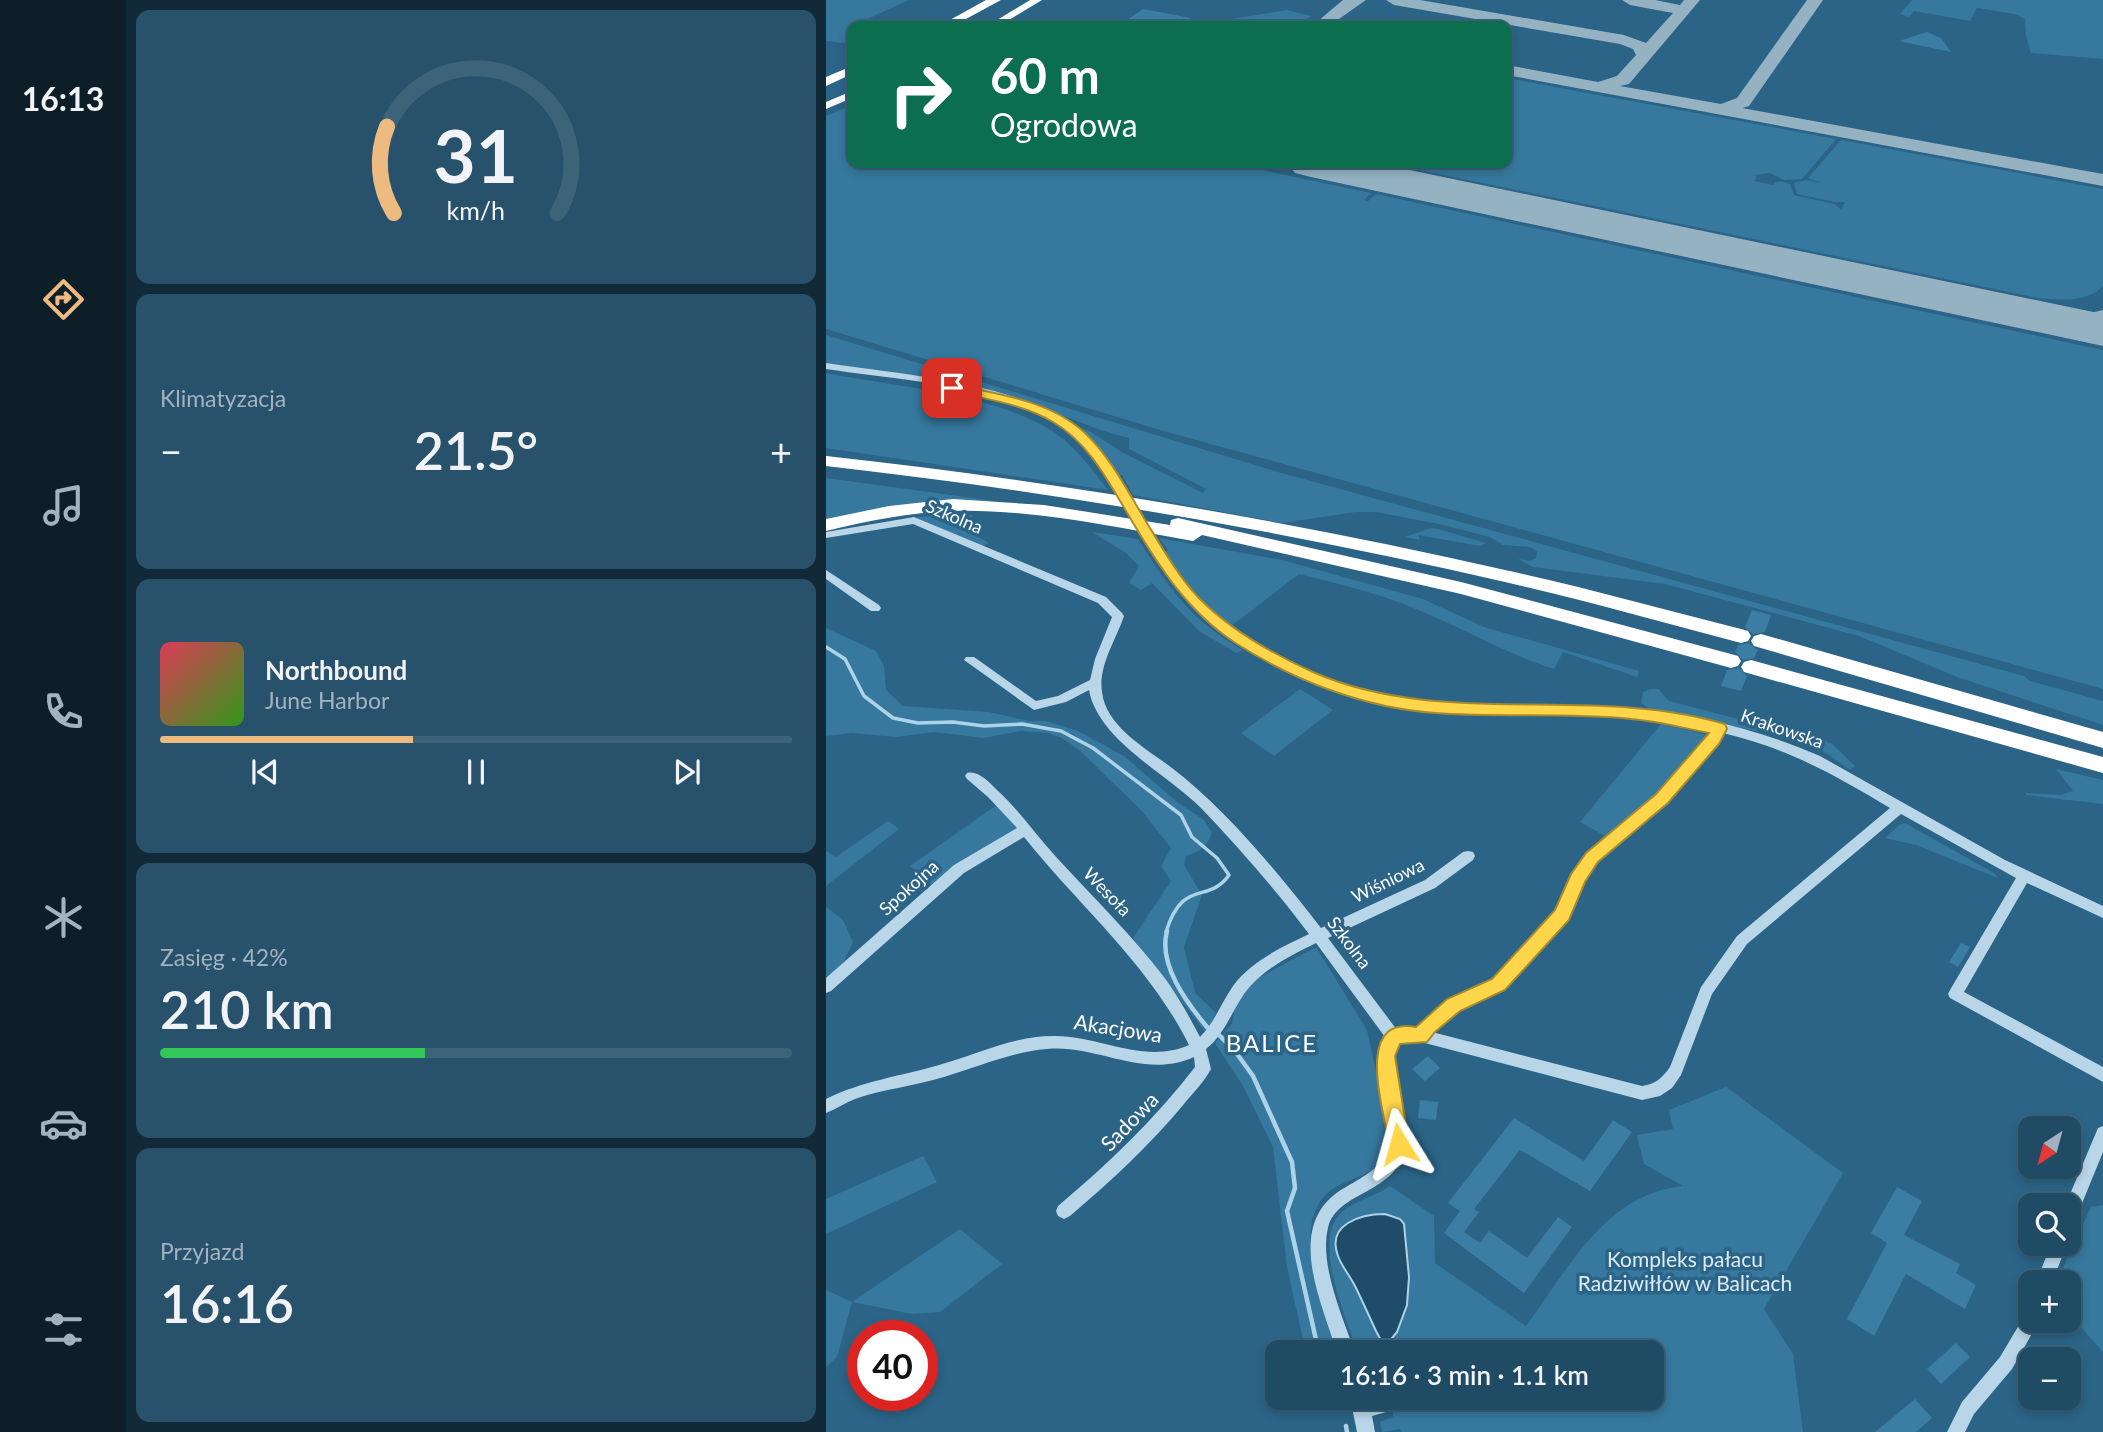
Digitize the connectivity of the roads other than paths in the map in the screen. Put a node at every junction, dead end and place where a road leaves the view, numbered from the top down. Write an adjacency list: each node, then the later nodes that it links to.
1 (995, 0): 4 (highway)
2 (1006, 0): 5 (highway)
3 (1037, 0): 6 (main road)
4 (955, 21)
5 (966, 21)
6 (1001, 21)
7 (847, 72): 9 (highway)
8 (847, 78): 10 (highway)
9 (826, 82)
10 (826, 87)
11 (847, 96): 12 (main road)
12 (826, 106)
13 (826, 366): 23 (street, Krakowska, bridge)
14 (826, 461): 24 (highway)
15 (826, 471): 18 (highway)
16 (826, 525): 18 (highway)
17 (826, 535): 22 (street, Szkolna)
18 (1288, 550): 25 (highway)
19 (826, 574): 20 (street)
20 (875, 608)
21 (970, 660): 22 (street)
22 (1093, 683): 32 (street, Szkolna)
23 (1719, 729): 27 (street, Krakowska); 34 (street)
24 (2103, 740)
25 (2103, 765)
26 (971, 776): 28 (street, Wesoła)
27 (1900, 807): 30 (street, Krakowska); 34 (street)
28 (1026, 829): 33 (street, Spokojna); 36 (street, Wesoła)
29 (1468, 856): 32 (street, Wiśniowa)
30 (2024, 876): 31 (street, Krakowska); 37 (street)
31 (2103, 912)
32 (1321, 935): 35 (street, Szkolna); 36 (street)
33 (826, 987)
34 (1421, 1036): 35 (street)
35 (1394, 1037): 43 (street)
36 (1198, 1048): 38 (street, Akacjowa); 41 (street, Sadowa)
37 (2103, 1075)
38 (826, 1107)
39 (2103, 1133): 40 (street)
40 (2078, 1193)
41 (1064, 1211)
42 (2024, 1333): 46 (street)
43 (1342, 1340)
44 (1362, 1410): 45 (street)
45 (1366, 1432)
46 (1956, 1432)

